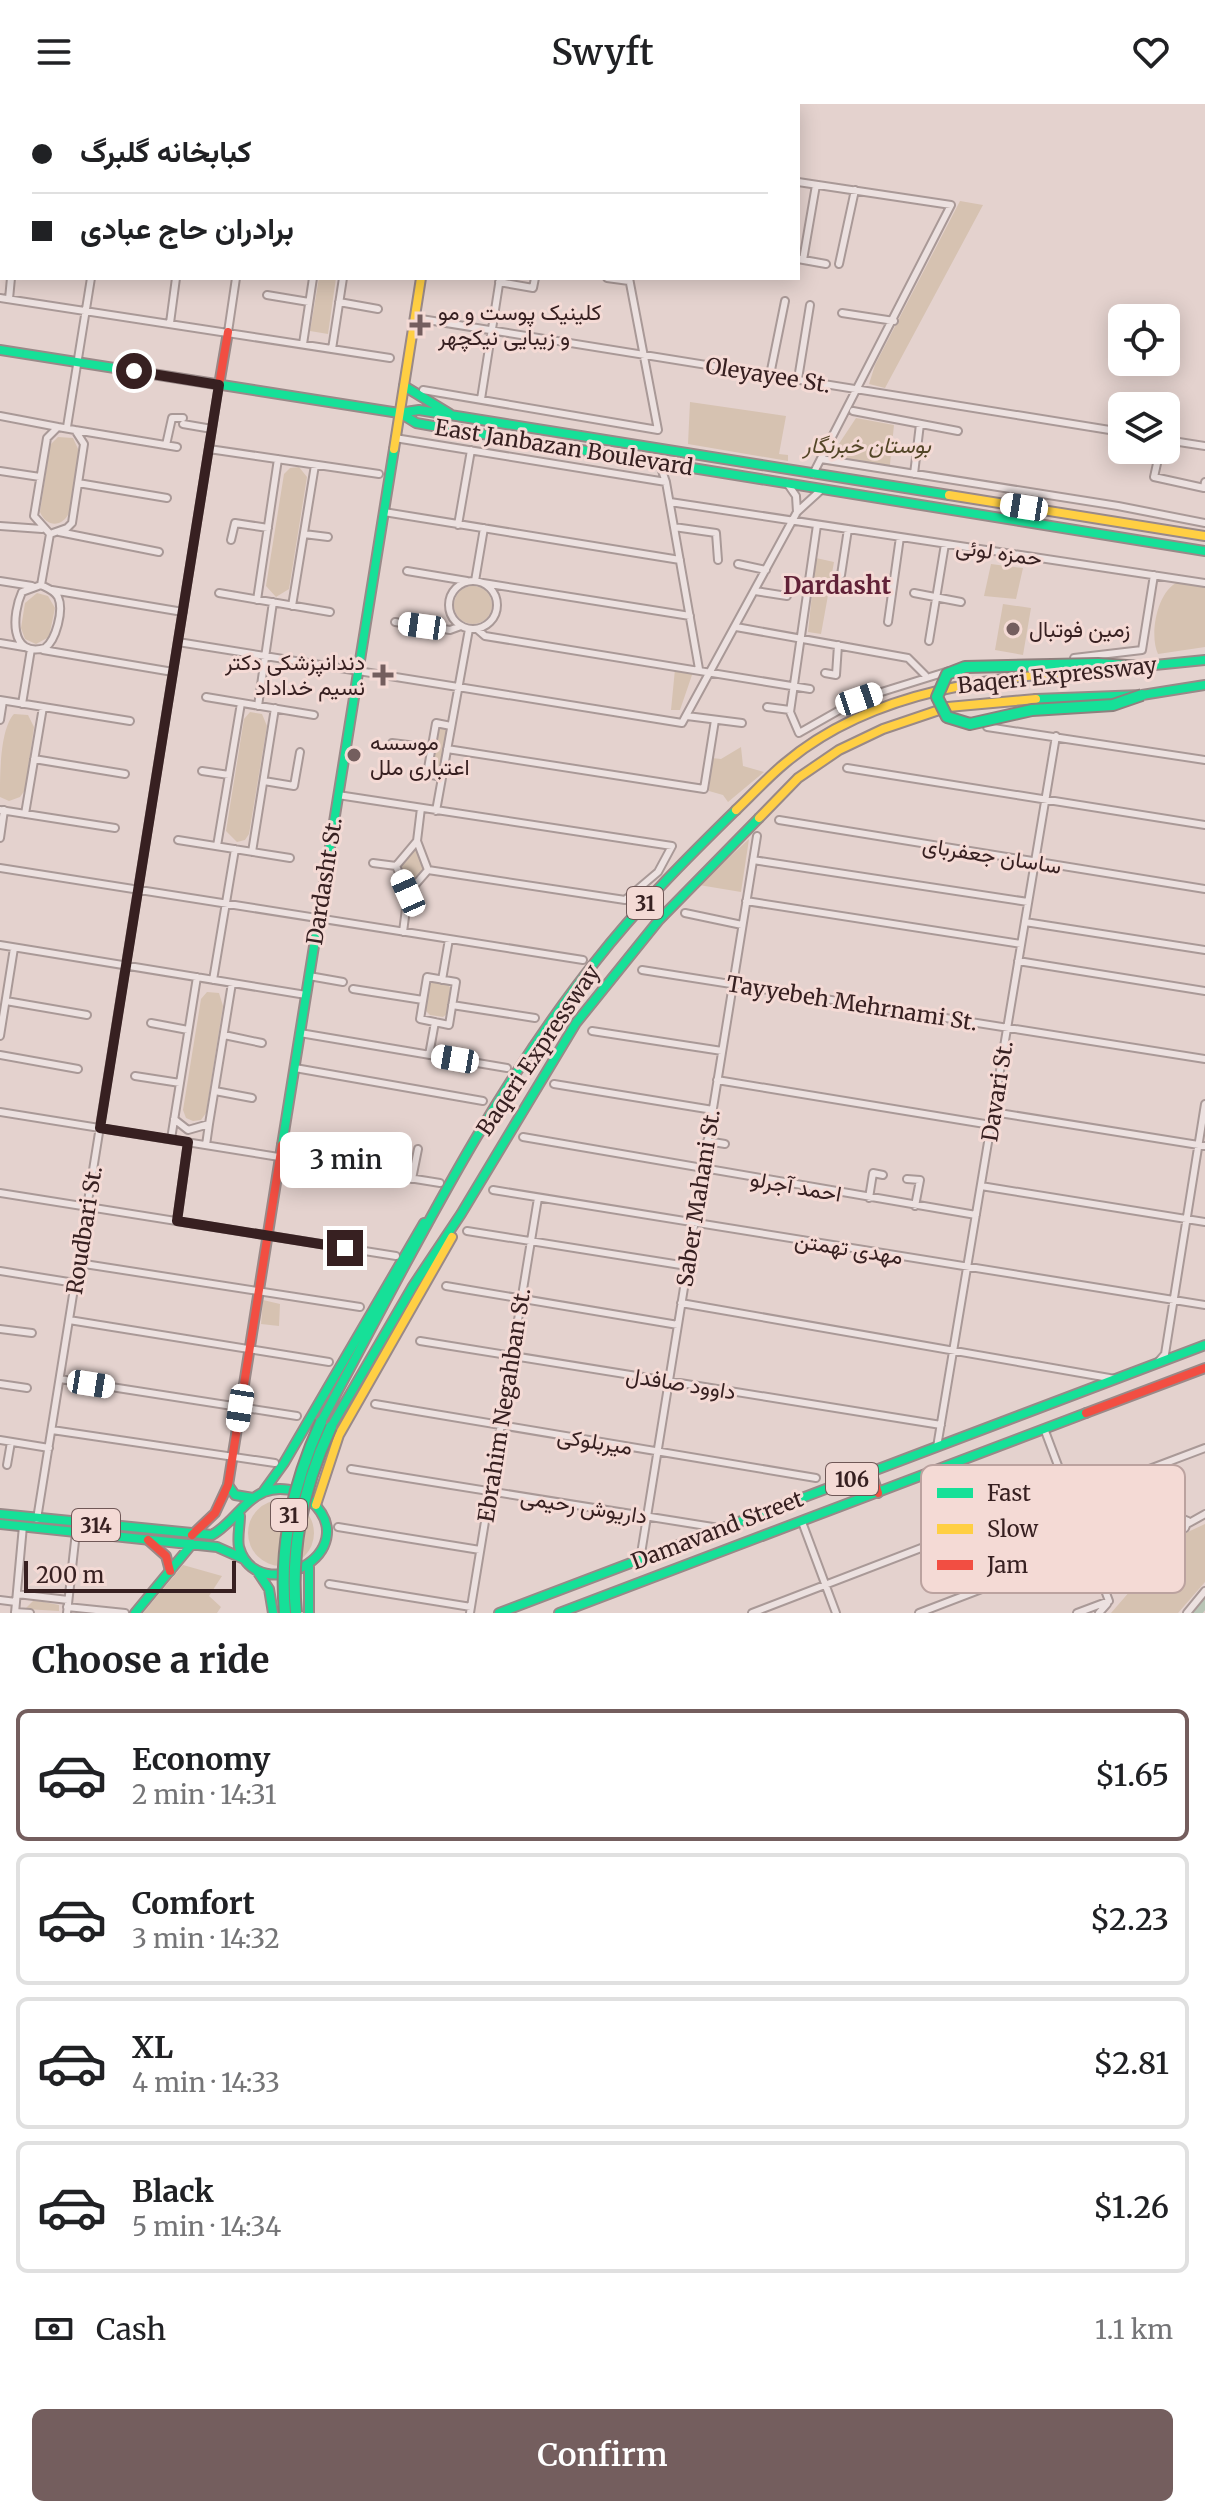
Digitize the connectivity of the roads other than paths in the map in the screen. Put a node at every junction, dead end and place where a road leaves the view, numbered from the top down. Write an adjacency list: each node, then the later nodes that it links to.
1 (800, 182): 2 (street)
2 (816, 185): 3 (street); 4 (street)
3 (855, 190): 6 (street); 28 (street)
4 (801, 260): 5 (street)
5 (826, 264)
6 (839, 264)
7 (11, 280): 19 (street)
8 (91, 280): 25 (street)
9 (176, 280): 29 (street)
10 (236, 280): 31 (street, Roudbari St.)
11 (313, 280): 21 (street)
12 (343, 280): 22 (street)
13 (421, 280): 27 (main road, Dardasht St.)
14 (500, 280): 15 (street); 30 (street)
15 (535, 280)
16 (629, 280): 35 (street)
17 (267, 295): 21 (street)
18 (0, 298): 19 (street)
19 (9, 299): 25 (street)
20 (785, 301): 38 (street)
21 (309, 302): 32 (street)
22 (339, 302): 24 (street); 33 (street)
23 (810, 305): 39 (street)
24 (378, 309)
25 (86, 310): 29 (street); 37 (street)
26 (842, 313): 28 (street)
27 (415, 318): 30 (street, Oleyayee St.); 41 (main road, Dardasht St.)
28 (894, 321): 42 (street)
29 (170, 323): 31 (street)
30 (491, 330): 35 (street, Oleyayee St.); 44 (street)
31 (228, 332): 32 (street); 40 (main road, Roudbari St.)
32 (303, 344): 33 (street)
33 (332, 349): 36 (street)
34 (0, 350): 37 (main road)
35 (643, 355): 38 (street, Oleyayee St.); 44 (street)
36 (390, 358)
37 (77, 362): 40 (main road); 51 (street)
38 (770, 375): 39 (street, Oleyayee St.)
39 (798, 379): 42 (street, Oleyayee St.)
40 (219, 385): 46 (main road); 52 (street, Roudbari St.)
41 (404, 386): 46 (main road, Dardasht St.); 48 (main road)
42 (860, 389): 54 (street, Oleyayee St.); 64 (street)
43 (423, 390): 44 (street)
44 (481, 399)
45 (853, 411): 49 (street)
46 (399, 413): 48 (main road, East Janbazan Boulevard); 56 (main road, Dardasht St.); 65 (main road, East Janbazan Boulevard)
47 (0, 416): 50 (street)
48 (454, 417): 70 (main road, East Janbazan Boulevard)
49 (920, 424): 55 (street); 71 (street)
50 (58, 427): 51 (street); 72 (street)
51 (67, 427): 53 (street)
52 (212, 429): 58 (street); 61 (street, Roudbari St.)
53 (75, 430): 58 (street); 76 (street)
54 (1108, 430)
55 (958, 431)
56 (395, 438): 62 (street); 80 (main road, Dardasht St.)
57 (1180, 442): 59 (street)
58 (166, 445): 60 (street)
59 (1205, 446)
60 (177, 447)
61 (209, 449): 63 (street); 125 (street, Roudbari St.)
62 (471, 450): 73 (street); 84 (street)
63 (278, 459): 67 (street); 88 (street)
64 (821, 459): 70 (street); 71 (street)
65 (659, 462): 73 (street); 74 (main road, East Janbazan Boulevard)
66 (1157, 464): 75 (street)
67 (315, 465): 69 (street); 94 (street)
68 (0, 471): 72 (street)
69 (379, 474)
70 (813, 474): 95 (main road, East Janbazan Boulevard)
71 (914, 474): 83 (street)
72 (40, 477): 90 (street)
73 (666, 482): 79 (street)
74 (787, 482): 77 (main road, East Janbazan Boulevard); 81 (street)
75 (1205, 482)
76 (78, 483): 78 (street); 92 (street)
77 (824, 488): 81 (street); 100 (main road, East Janbazan Boulevard)
78 (167, 498)
79 (670, 502): 82 (street, حمزه لوئی); 87 (street)
80 (384, 512): 84 (street); 145 (main road, Dardasht St.)
81 (797, 512): 82 (street)
82 (793, 521): 85 (street, حمزه لوئی); 105 (street)
83 (1205, 523)
84 (458, 525): 89 (street)
85 (817, 525): 91 (street, حمزه لوئی); 132 (street)
86 (0, 526): 90 (street)
87 (674, 527): 102 (street); 103 (street)
88 (268, 528): 98 (street); 121 (street)
89 (484, 528): 102 (street); 111 (street)
90 (42, 529): 93 (street)
91 (848, 529): 97 (street, حمزه لوئی); 107 (street)
92 (59, 532): 93 (street); 101 (street)
93 (50, 534): 113 (street)
94 (304, 534): 96 (street); 124 (street)
95 (1205, 536)
96 (328, 537)
97 (900, 537): 99 (street, حمزه لوئی); 129 (street)
98 (231, 540)
99 (945, 544): 108 (street, حمزه لوئی); 120 (street)
100 (1205, 551)
101 (159, 552)
102 (680, 560): 127 (street)
103 (718, 560)
104 (738, 564): 105 (street)
105 (766, 570): 116 (street)
106 (407, 571): 110 (street)
107 (841, 575)
108 (1154, 575): 112 (street, حمزه لوئی); 141 (street)
109 (0, 581): 114 (street)
110 (467, 581): 111 (street); 131 (street)
111 (479, 582): 127 (street); 131 (street)
112 (1205, 583)
113 (41, 585): 114 (street); 115 (street)
114 (32, 586): 137 (street)
115 (50, 589): 125 (street); 138 (street)
116 (755, 591): 119 (street); 130 (street)
117 (219, 593): 121 (street)
118 (914, 593): 120 (street)
119 (787, 596)
120 (936, 597): 123 (street); 133 (street)
121 (257, 600): 122 (street)
122 (273, 602): 124 (street); 139 (street)
123 (961, 602)
124 (292, 606): 126 (street)
125 (183, 612): 134 (street, Roudbari St.)
126 (330, 612)
127 (690, 616): 144 (street)
128 (395, 622): 131 (street)
129 (888, 622)
130 (736, 627): 132 (street); 148 (street)
131 (469, 628): 144 (street); 151 (street)
132 (800, 638): 136 (street); 152 (street)
133 (929, 641)
134 (178, 642): 139 (street); 146 (street, Roudbari St.)
135 (0, 643): 137 (street)
136 (838, 645): 147 (street); 149 (street)
137 (28, 648): 138 (street); 158 (street)
138 (40, 650): 146 (street)
139 (265, 655): 145 (street); 159 (street)
140 (1205, 657): 143 (main road, Baqeri Expressway / 31)
141 (1074, 658)
142 (972, 666): 149 (street)
143 (1141, 667): 154 (main road, bridge); 296 (main road, Baqeri Expressway / 31)
144 (699, 669): 148 (street)
145 (358, 670): 151 (street); 185 (main road, Dardasht St.)
146 (173, 672): 209 (street, Roudbari St.)
147 (825, 673)
148 (710, 674): 152 (street); 165 (street)
149 (925, 675): 163 (street)
150 (1205, 685): 154 (main road, Baqeri Expressway / 31)
151 (459, 686): 165 (street); 170 (street)
152 (792, 687): 153 (street); 163 (street)
153 (810, 689)
154 (1142, 695): 299 (main road, Baqeri Expressway / 31)
155 (206, 697): 157 (street)
156 (2, 700): 158 (street); 166 (street)
157 (241, 703): 159 (street); 182 (street)
158 (22, 704): 160 (street)
159 (258, 706): 162 (street)
160 (43, 707): 168 (street); 177 (street)
161 (767, 707): 163 (street)
162 (275, 708): 164 (street); 184 (street)
163 (790, 710)
164 (314, 715)
165 (684, 719): 167 (street)
166 (0, 720)
167 (715, 720): 169 (street); 175 (street)
168 (130, 721)
169 (742, 723)
170 (451, 726): 174 (street); 175 (street)
171 (987, 727): 172 (street)
172 (1056, 736): 178 (street); 186 (street, Davari St.)
173 (392, 743): 174 (street)
174 (432, 748): 183 (street)
175 (447, 749): 183 (street)
176 (300, 752): 184 (street)
177 (34, 759): 181 (street); 190 (street)
178 (1205, 760)
179 (847, 768): 186 (street)
180 (202, 771): 182 (street)
181 (125, 774)
182 (229, 775): 198 (street)
183 (442, 777): 189 (street)
184 (264, 781): 200 (street)
185 (338, 795): 187 (street); 215 (main road, Dardasht St.)
186 (1045, 799): 192 (street); 203 (street, Davari St.)
187 (421, 808): 189 (street); 197 (street)
188 (2, 810): 190 (street); 195 (street)
189 (436, 811): 207 (street)
190 (25, 814): 193 (street)
191 (779, 820): 203 (street, ساسان جعفربای)
192 (1205, 825)
193 (115, 828)
194 (757, 836): 202 (street, Saber Mahani St.)
195 (0, 838)
196 (178, 840): 198 (street)
197 (417, 841): 205 (street); 207 (street)
198 (217, 846): 199 (street)
199 (235, 849): 200 (street); 213 (street)
200 (252, 852): 201 (street)
201 (290, 858)
202 (753, 860): 211 (street, Saber Mahani St.); 212 (street)
203 (1035, 861): 208 (street, ساسان جعفربای); 212 (street, Davari St.)
204 (373, 863): 205 (street)
205 (396, 866): 210 (street)
206 (0, 868): 209 (street)
207 (428, 870): 210 (street)
208 (1205, 889)
209 (138, 890): 213 (street); 226 (street, Roudbari St.)
210 (408, 893): 218 (street)
211 (746, 901): 217 (street, Saber Mahani St.); 220 (street)
212 (1028, 902): 216 (street, Davari St.)
213 (226, 903): 215 (street); 230 (street)
214 (685, 913): 217 (street)
215 (318, 918): 218 (street); 228 (main road, Dardasht St.)
216 (1025, 922): 220 (street, Davari St.); 223 (street)
217 (742, 925): 234 (street, Saber Mahani St.)
218 (403, 932): 219 (street)
219 (449, 939): 224 (street); 231 (street)
220 (1021, 944): 225 (street, Davari St.)
221 (0, 945): 222 (street)
222 (14, 948): 226 (street); 239 (street)
223 (1205, 950)
224 (583, 960)
225 (1018, 961): 236 (street); 245 (street, Davari St.)
226 (126, 966): 229 (street); 273 (street, Roudbari St.)
227 (642, 970): 234 (street, Tayyebeh Mehrnami St.)
228 (309, 976): 232 (street); 237 (main road, Dardasht St.)
229 (197, 977): 230 (street); 246 (street)
230 (213, 980): 233 (street)
231 (442, 980): 238 (street); 240 (street)
232 (343, 982)
233 (232, 983): 237 (street); 249 (street)
234 (733, 985): 245 (street, Tayyebeh Mehrnami St.); 252 (street, Saber Mahani St.)
235 (353, 989): 238 (street)
236 (1205, 991)
237 (306, 995): 248 (main road, Dardasht St.)
238 (423, 1000): 243 (street)
239 (6, 1001): 241 (street); 250 (street)
240 (452, 1005): 242 (street); 243 (street)
241 (87, 1015)
242 (535, 1018)
243 (435, 1022): 254 (street)
244 (151, 1023): 246 (street)
245 (1007, 1028): 255 (street, Tayyebeh Mehrnami St.); 269 (street, Davari St.)
246 (188, 1030): 261 (street)
247 (592, 1031): 252 (street)
248 (300, 1033): 254 (street); 256 (main road, Dardasht St.)
249 (224, 1035): 251 (street); 263 (street)
250 (0, 1036)
251 (262, 1043)
252 (722, 1051): 260 (street, Saber Mahani St.)
253 (0, 1055): 258 (street)
254 (429, 1055): 257 (street)
255 (1205, 1059)
256 (295, 1068): 265 (street); 283 (main road, Dardasht St.)
257 (507, 1068)
258 (78, 1069)
259 (135, 1076): 261 (street)
260 (717, 1080): 267 (street, Saber Mahani St.); 272 (street)
261 (180, 1083): 270 (street)
262 (554, 1084): 267 (street)
263 (215, 1091): 264 (street); 271 (street)
264 (252, 1098)
265 (483, 1101)
266 (1205, 1104): 280 (street)
267 (713, 1110): 276 (street, Saber Mahani St.)
268 (0, 1112): 273 (street)
269 (993, 1112): 272 (street, Davari St.); 280 (street)
270 (174, 1119): 271 (street); 275 (street)
271 (209, 1124): 279 (street)
272 (991, 1125): 290 (street, Davari St.)
273 (100, 1128): 275 (street); 298 (street, Roudbari St.)
274 (523, 1137): 284 (street, احمد آجرلو)
275 (171, 1139): 277 (street)
276 (707, 1141): 278 (street); 284 (street, Saber Mahani St.)
277 (188, 1142): 279 (street); 302 (street)
278 (725, 1144)
279 (206, 1145): 283 (street)
280 (1202, 1146): 301 (street)
281 (398, 1147): 286 (street)
282 (418, 1149): 287 (street)
283 (280, 1157): 286 (street); 306 (main road, Dardasht St.)
284 (703, 1169): 295 (street, احمد آجرلو); 304 (street, Saber Mahani St.)
285 (883, 1175): 295 (street)
286 (396, 1176): 287 (street); 291 (street)
287 (412, 1179): 289 (street)
288 (907, 1179): 297 (street)
289 (440, 1183)
290 (981, 1186): 300 (street, Davari St.); 301 (street)
291 (397, 1187)
292 (493, 1190): 294 (street, مهدی تهمتن)
293 (0, 1193): 298 (street)
294 (538, 1198): 304 (street, مهدی تهمتن); 307 (street, Ebrahim Negahban St.)
295 (869, 1198): 297 (street, احمد آجرلو)
296 (440, 1203): 341 (main road, Baqeri Expressway / 31); 365 (main road)
297 (915, 1206): 300 (street, احمد آجرلو)
298 (87, 1207): 302 (street); 309 (street, Roudbari St.)
299 (461, 1214): 341 (main road, Baqeri Expressway / 31); 366 (main road)
300 (976, 1215): 311 (street, Davari St.)
301 (1186, 1219): 303 (street); 317 (street)
302 (177, 1221): 306 (street)
303 (1205, 1222)
304 (694, 1223): 310 (street, Saber Mahani St.); 311 (street, مهدی تهمتن)
305 (467, 1231): 307 (street)
306 (268, 1236): 308 (street); 315 (main road, Dardasht St.)
307 (531, 1241): 310 (street); 316 (street, Ebrahim Negahban St.)
308 (396, 1256)
309 (78, 1263): 313 (street, Roudbari St.); 315 (street)
310 (687, 1266): 318 (street, Saber Mahani St.)
311 (967, 1267): 317 (street, مهدی تهمتن); 328 (street, Davari St.)
312 (0, 1271): 313 (street)
313 (75, 1283): 321 (street, Roudbari St.)
314 (446, 1286): 316 (street)
315 (259, 1292): 320 (street); 327 (main road, Dardasht St.)
316 (522, 1299): 322 (street); 329 (street, Ebrahim Negahban St.)
317 (1173, 1300): 319 (street, مهدی تهمتن); 331 (street)
318 (681, 1303): 322 (street, Saber Mahani St.); 328 (street)
319 (1205, 1305)
320 (360, 1307)
321 (69, 1320): 327 (street); 333 (street, Roudbari St.)
322 (678, 1325): 335 (street, Saber Mahani St.)
323 (0, 1329): 324 (street)
324 (32, 1333)
325 (420, 1341): 329 (street, داوود صافدل)
326 (1205, 1345): 331 (main road, Damavand Street / 106)
327 (249, 1349): 330 (street); 339 (main road, Dardasht St.)
328 (953, 1350): 334 (street); 343 (street, Davari St.)
329 (512, 1355): 335 (street, داوود صافدل); 342 (street, Ebrahim Negahban St.)
330 (329, 1362)
331 (1157, 1363): 334 (main road, Damavand Street / 106)
332 (1205, 1368): 345 (main road, Damavand Street / 106)
333 (60, 1379): 339 (street); 344 (street, Roudbari St.)
334 (1115, 1379): 348 (main road, Damavand Street / 106)
335 (668, 1381): 343 (street, داوود صافدل); 351 (street, Saber Mahani St.)
336 (0, 1384): 337 (street)
337 (27, 1388)
338 (375, 1404): 342 (street, میربلوکی)
339 (240, 1408): 340 (street); 352 (main road, Dardasht St.)
340 (297, 1416)
341 (326, 1425): 403 (main road, Baqeri Expressway / 31, bridge); 404 (main road, Baqeri Expressway / 31, bridge)
342 (501, 1425): 351 (street, میربلوکی); 363 (street, Ebrahim Negahban St.)
343 (941, 1425): 348 (street, Davari St.)
344 (52, 1430): 349 (street, Roudbari St.); 352 (street)
345 (1045, 1431): 355 (main road, Damavand Street / 106); 356 (street)
346 (0, 1440): 347 (street)
347 (11, 1442): 349 (street); 354 (street)
348 (937, 1447): 359 (main road, Damavand Street / 106)
349 (49, 1448): 371 (street, Roudbari St.)
350 (1205, 1448): 357 (street)
351 (657, 1451): 361 (street, میربلوکی); 370 (street, Saber Mahani St.)
352 (232, 1457): 353 (street); 362 (main road, Dardasht St.)
353 (275, 1463)
354 (7, 1465)
355 (953, 1465)
356 (1058, 1465)
357 (1156, 1465)
358 (351, 1469): 363 (street, داریوش رحیمی)
359 (871, 1472): 364 (main road); 376 (main road, Damavand Street / 106)
360 (921, 1477): 364 (main road, Damavand Street / 106)
361 (816, 1478)
362 (228, 1485): 365 (main road); 380 (main road, Dardasht St.)
363 (490, 1491): 370 (street, داریوش رحیمی); 381 (street, Ebrahim Negahban St.)
364 (878, 1493): 372 (main road, Damavand Street / 106)
365 (258, 1495): 366 (main road); 369 (main road)
366 (316, 1505): 385 (main road)
367 (0, 1514): 371 (main road, 314)
368 (1205, 1514): 377 (street)
369 (240, 1516): 380 (main road, 314); 384 (main road)
370 (647, 1516): 376 (street, داریوش رحیمی); 383 (street, Saber Mahani St.)
371 (37, 1519): 380 (main road, 314)
372 (802, 1522): 388 (street); 398 (main road, Damavand Street / 106)
373 (0, 1524): 374 (main road, 314)
374 (23, 1526): 378 (main road, 314); 392 (street)
375 (338, 1527): 381 (street)
376 (722, 1528): 383 (main road, Damavand Street / 106)
377 (1185, 1528)
378 (76, 1532): 379 (main road, 314); 395 (street)
379 (148, 1540): 380 (main road, 314); 386 (main road)
380 (192, 1540): 384 (main road, 314); 386 (main road, Dardasht St.)
381 (480, 1550): 396 (street, Ebrahim Negahban St.)
382 (921, 1550): 388 (street)
383 (640, 1560): 406 (main road, Damavand Street / 106)
384 (251, 1564): 385 (main road); 402 (main road)
385 (309, 1567): 405 (main road)
386 (170, 1572): 401 (main road, Dardasht St.)
387 (329, 1584): 396 (street)
388 (826, 1585): 407 (street); 408 (street)
389 (1205, 1591): 412 (street)
390 (971, 1593): 409 (street)
391 (1106, 1593): 394 (street)
392 (16, 1598): 393 (street); 395 (street); 397 (street)
393 (0, 1600)
394 (1109, 1601): 410 (street); 411 (street)
395 (67, 1606): 400 (street)
396 (470, 1610)
397 (15, 1612): 399 (street)
398 (566, 1612)
399 (30, 1613)
400 (125, 1613)
401 (135, 1613)
402 (273, 1613)
403 (285, 1613)
404 (296, 1613)
405 (309, 1613)
406 (499, 1613)
407 (752, 1613)
408 (836, 1613)
409 (919, 1613)
410 (1077, 1613)
411 (1099, 1613)
412 (1187, 1613)

